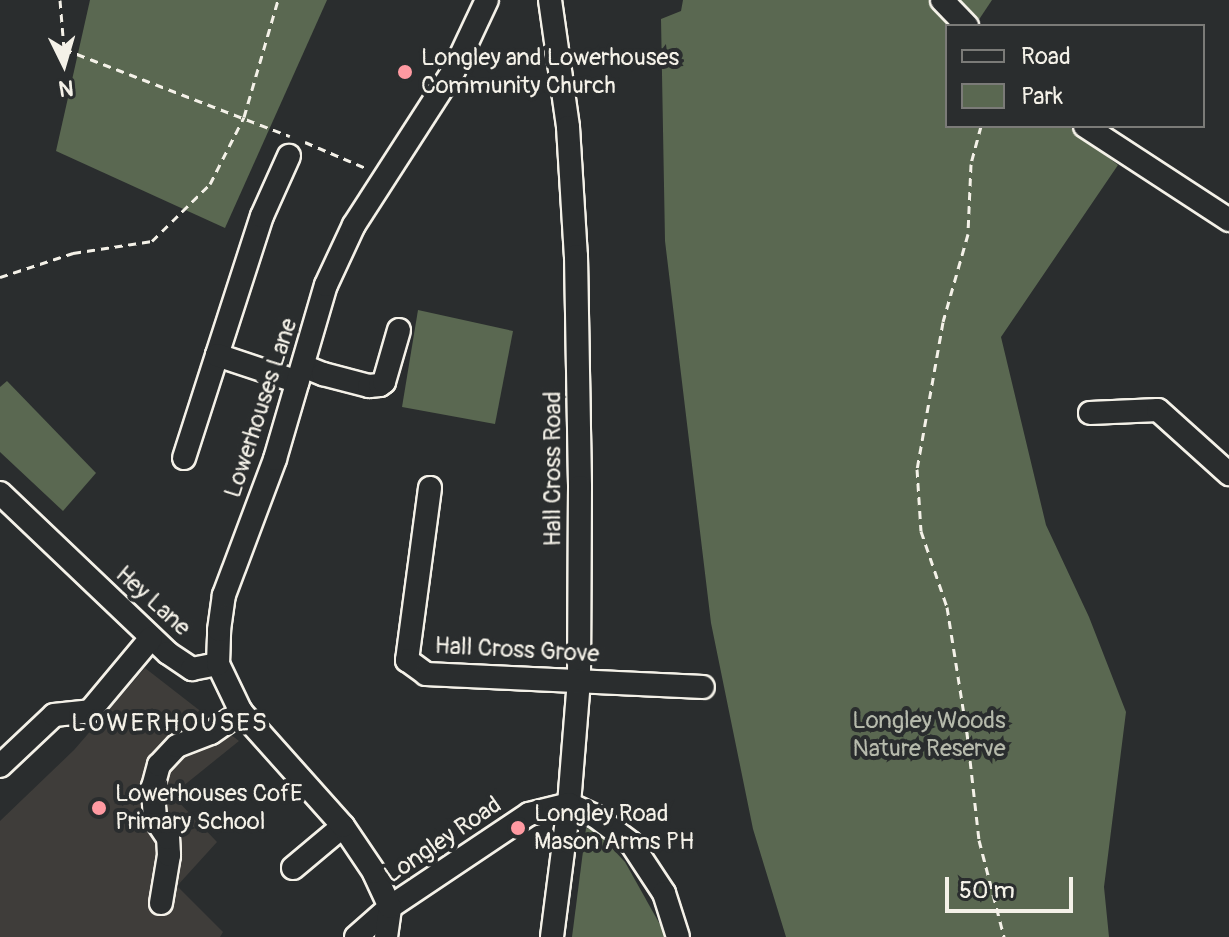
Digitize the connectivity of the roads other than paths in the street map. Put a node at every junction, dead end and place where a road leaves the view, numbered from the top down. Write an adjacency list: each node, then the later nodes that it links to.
1 (487, 0): 10 (street, Lowerhouses Lane)
2 (550, 0): 18 (street, Hall Cross Road)
3 (942, 0): 4 (street)
4 (965, 24)
5 (1088, 128): 7 (street)
6 (289, 156): 9 (street)
7 (1229, 220)
8 (399, 330): 10 (street)
9 (217, 355): 10 (street); 12 (street)
10 (300, 374): 17 (street, Lowerhouses Lane)
11 (1090, 413): 13 (street)
12 (184, 458)
13 (1229, 474)
14 (430, 488): 18 (street, Hall Cross Grove)
15 (0, 493): 16 (street, Hey Lane)
16 (151, 638): 17 (street, Hey Lane); 21 (street)
17 (218, 664): 20 (street)
18 (579, 680): 19 (street, Hall Cross Grove); 22 (street, Hall Cross Road)
19 (703, 687)
20 (241, 712): 23 (street); 25 (street)
21 (0, 766)
22 (569, 804): 26 (street, Longley Road); 29 (street, Hall Cross Road); 30 (street)
23 (343, 826): 24 (street); 26 (street)
24 (293, 868)
25 (161, 903)
26 (390, 907): 27 (street, Longley Road); 28 (street)
27 (356, 937)
28 (386, 937)
29 (552, 937)
30 (678, 937)

